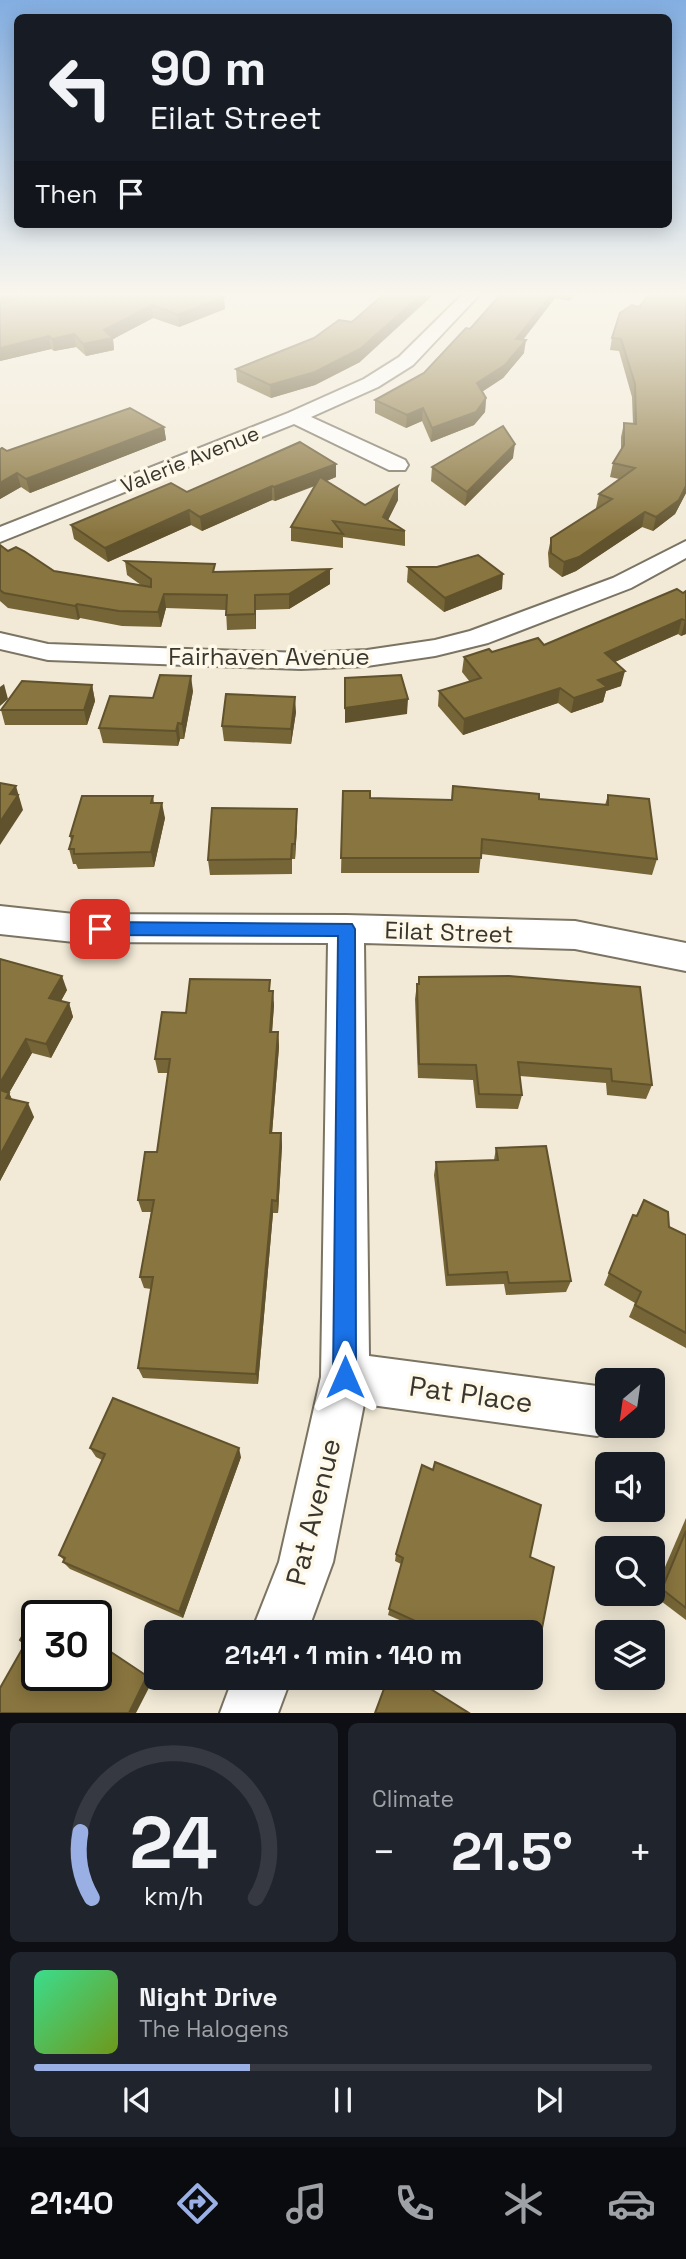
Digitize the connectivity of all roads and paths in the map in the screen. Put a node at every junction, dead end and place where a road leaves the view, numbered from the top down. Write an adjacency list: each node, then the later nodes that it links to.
1 (387, 375): 2 (street, Valerie Avenue)
2 (295, 417): 3 (street); 4 (street, Valerie Avenue)
3 (397, 466)
4 (0, 536)
5 (686, 548): 6 (street, Fairhaven Avenue)
6 (0, 641)
7 (0, 920): 8 (street, Eilat Street)
8 (346, 929): 9 (street, Eilat Street); 10 (street, Pat Avenue)
9 (686, 957)
10 (345, 1377): 11 (street, Pat Place); 12 (street, Pat Avenue)
11 (595, 1411)
12 (284, 1620)
13 (258, 1690): 14 (street)
14 (249, 1713)

